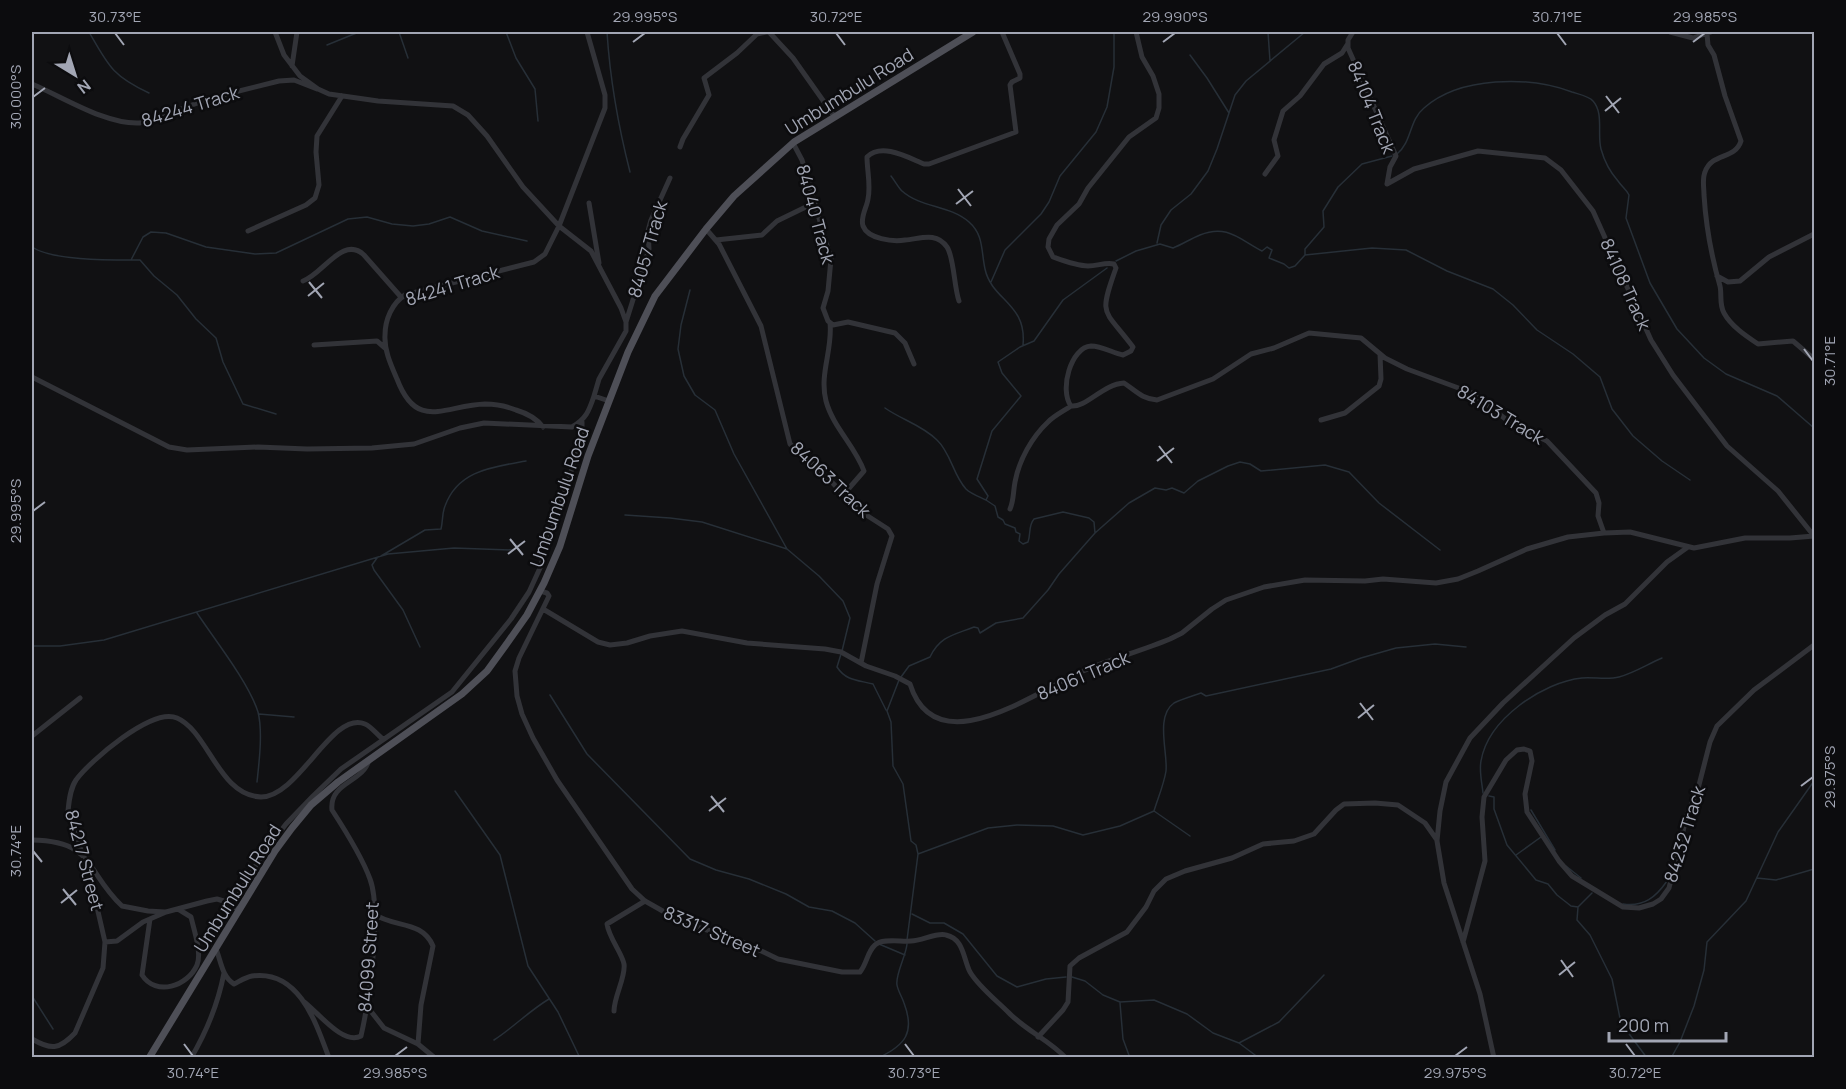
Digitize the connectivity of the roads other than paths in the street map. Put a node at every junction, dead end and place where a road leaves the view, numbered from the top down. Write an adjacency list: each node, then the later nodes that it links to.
1 (275, 32): 12 (street)
2 (297, 32): 12 (street)
3 (587, 32): 24 (street, 84241 Track)
4 (767, 32): 16 (street); 18 (street)
5 (973, 32): 16 (main road, Umbumbulu Road)
6 (1002, 32): 33 (street)
7 (1136, 32): 44 (street)
8 (1353, 32): 11 (street, 84104 Track)
9 (1670, 32): 10 (street)
10 (1709, 33): 30 (street)
11 (1347, 44): 19 (street); 21 (street, 84104 Track)
12 (292, 66): 14 (street)
13 (32, 84): 14 (street, 84244 Track)
14 (318, 89): 15 (street, 84244 Track)
15 (342, 96): 24 (street, 84244 Track); 26 (street)
16 (834, 116): 17 (main road, Umbumbulu Road)
17 (793, 143): 23 (street, 84040 Track); 25 (main road, Umbumbulu Road)
18 (680, 147)
19 (1264, 174)
20 (670, 178): 34 (street, 84057 Track)
21 (1387, 184): 51 (street, 84108 Track)
22 (588, 203): 29 (street)
23 (813, 203): 28 (street); 35 (street, 84040 Track)
24 (559, 226): 29 (street, 84244 Track); 32 (street, 84241 Track)
25 (706, 229): 28 (street, 84063 Track); 43 (main road, Umbumbulu Road)
26 (248, 231)
27 (1815, 234): 30 (street)
28 (716, 240): 48 (street, 84063 Track)
29 (599, 267): 34 (street)
30 (1716, 273): 39 (street)
31 (303, 281): 32 (street)
32 (401, 297): 37 (street, 84241 Track)
33 (960, 301)
34 (626, 322): 42 (street, 84057 Track)
35 (830, 323): 40 (street); 48 (street, 84040 Track)
36 (314, 345): 37 (street)
37 (387, 350): 47 (street, 84241 Track)
38 (1380, 354): 44 (street, 84103 Track); 45 (street); 50 (street, 84103 Track)
39 (1815, 359)
40 (914, 364)
41 (32, 377): 47 (street)
42 (594, 396): 43 (street); 46 (street, 84057 Track)
43 (609, 401): 54 (main road, Umbumbulu Road)
44 (1071, 405): 49 (street)
45 (1321, 420)
46 (582, 422): 47 (street); 53 (street, 84057 Track)
47 (543, 427)
48 (844, 494): 57 (street, 84063 Track)
49 (1010, 509)
50 (1604, 533): 52 (street); 57 (street, 84061 Track)
51 (1815, 536): 52 (street)
52 (1688, 547): 64 (street)
53 (529, 592): 54 (street); 58 (street, 84057 Track)
54 (538, 594): 55 (street); 58 (main road, Umbumbulu Road)
55 (543, 609): 57 (street, 84061 Track); 66 (street, 83317 Street)
56 (1815, 645): 73 (street, 84232 Track)
57 (861, 663)
58 (454, 695): 61 (street, 84057 Track); 62 (main road, Umbumbulu Road)
59 (80, 699): 60 (street)
60 (32, 736)
61 (383, 739): 65 (street, 84217 Street); 67 (street, 84057 Track)
62 (369, 760): 67 (main road, Umbumbulu Road); 70 (street, 84099 Street)
63 (32, 840): 65 (street)
64 (1437, 840): 73 (street); 79 (street)
65 (82, 855): 69 (street); 72 (street, 84217 Street)
66 (645, 900): 78 (street); 79 (street, 83317 Street)
67 (236, 908): 68 (street); 74 (main road, Umbumbulu Road)
68 (178, 909): 69 (street); 71 (street)
69 (166, 912): 71 (street)
70 (374, 914): 77 (street, 84099 Street); 81 (street)
71 (150, 919): 72 (street)
72 (105, 942): 80 (street, 84217 Street)
73 (1463, 942): 87 (street)
74 (216, 950): 75 (street); 82 (main road, Umbumbulu Road)
75 (224, 973): 76 (street); 83 (street)
76 (303, 1001): 77 (street, 84099 Street); 84 (street)
77 (366, 1005): 81 (street)
78 (614, 1011)
79 (1038, 1037): 86 (street, 83317 Street)
80 (32, 1039)
81 (418, 1044): 85 (street)
82 (149, 1058)
83 (191, 1058)
84 (329, 1058)
85 (435, 1058)
86 (1066, 1058)
87 (1494, 1058)

